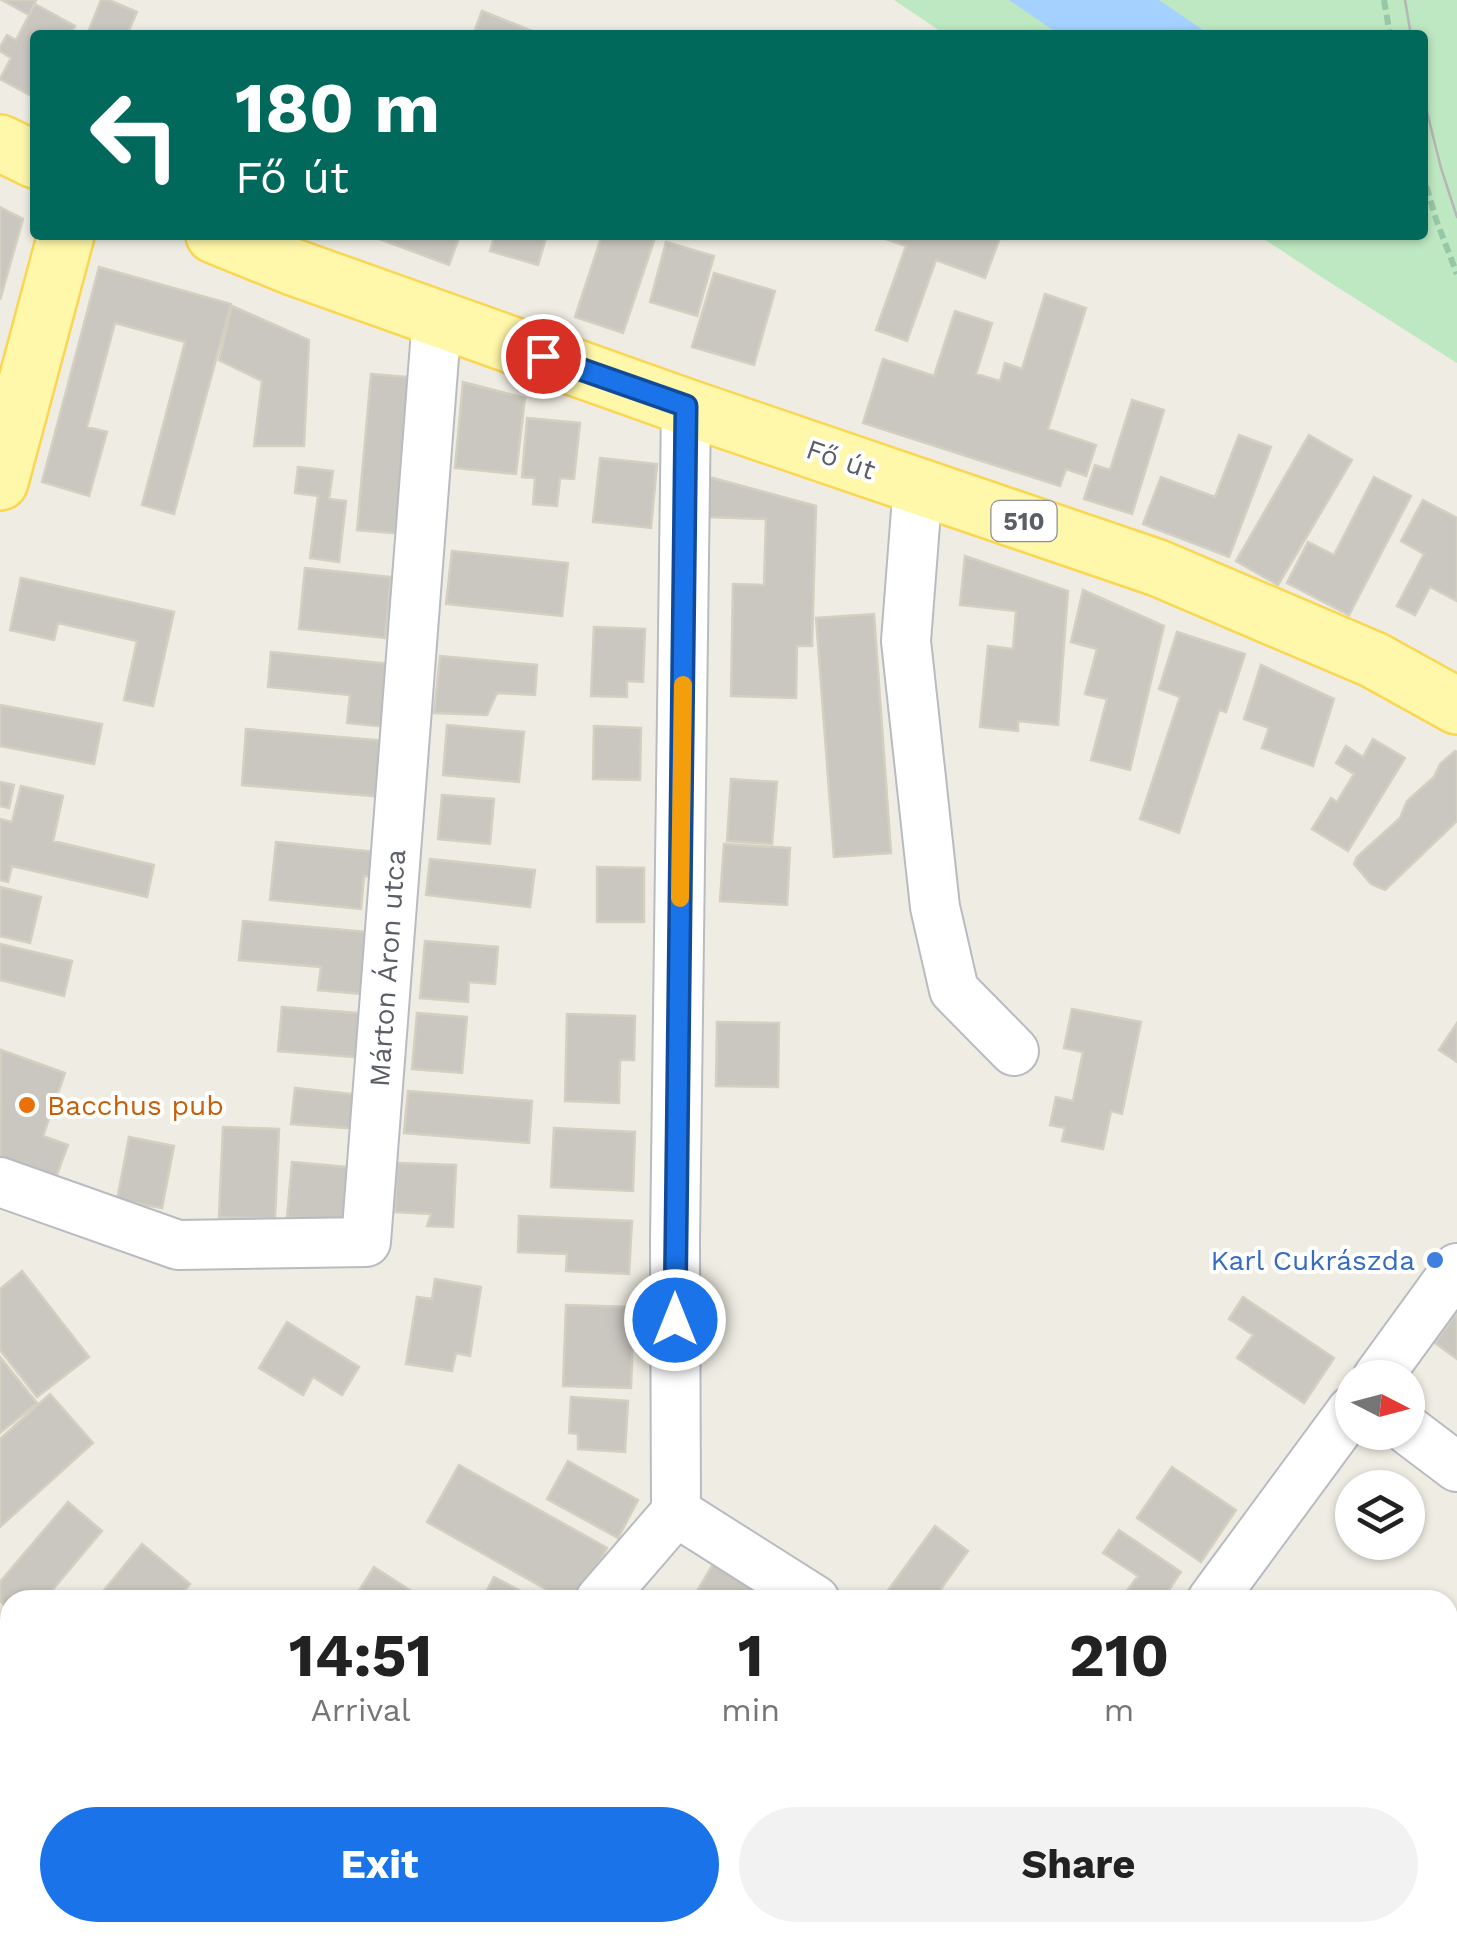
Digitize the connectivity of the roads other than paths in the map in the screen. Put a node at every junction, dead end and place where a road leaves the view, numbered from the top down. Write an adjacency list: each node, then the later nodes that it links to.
1 (0, 143): 2 (main road)
2 (30, 158)
3 (65, 240): 7 (main road)
4 (226, 240): 5 (main road, Fő út / 510)
5 (438, 318): 6 (main road, Fő út / 510); 11 (street, Márton Áron utca)
6 (686, 406): 8 (main road, Fő út / 510); 17 (street)
7 (0, 482)
8 (918, 485): 9 (main road, Fő út / 510); 10 (street)
9 (1457, 706)
10 (1014, 1050)
11 (0, 1182)
12 (1457, 1268): 13 (street)
13 (1390, 1360)
14 (1335, 1433): 20 (street)
15 (1425, 1443): 16 (street)
16 (1457, 1467)
17 (676, 1512): 18 (street); 19 (street)
18 (609, 1590)
19 (799, 1590)
20 (1219, 1590)

